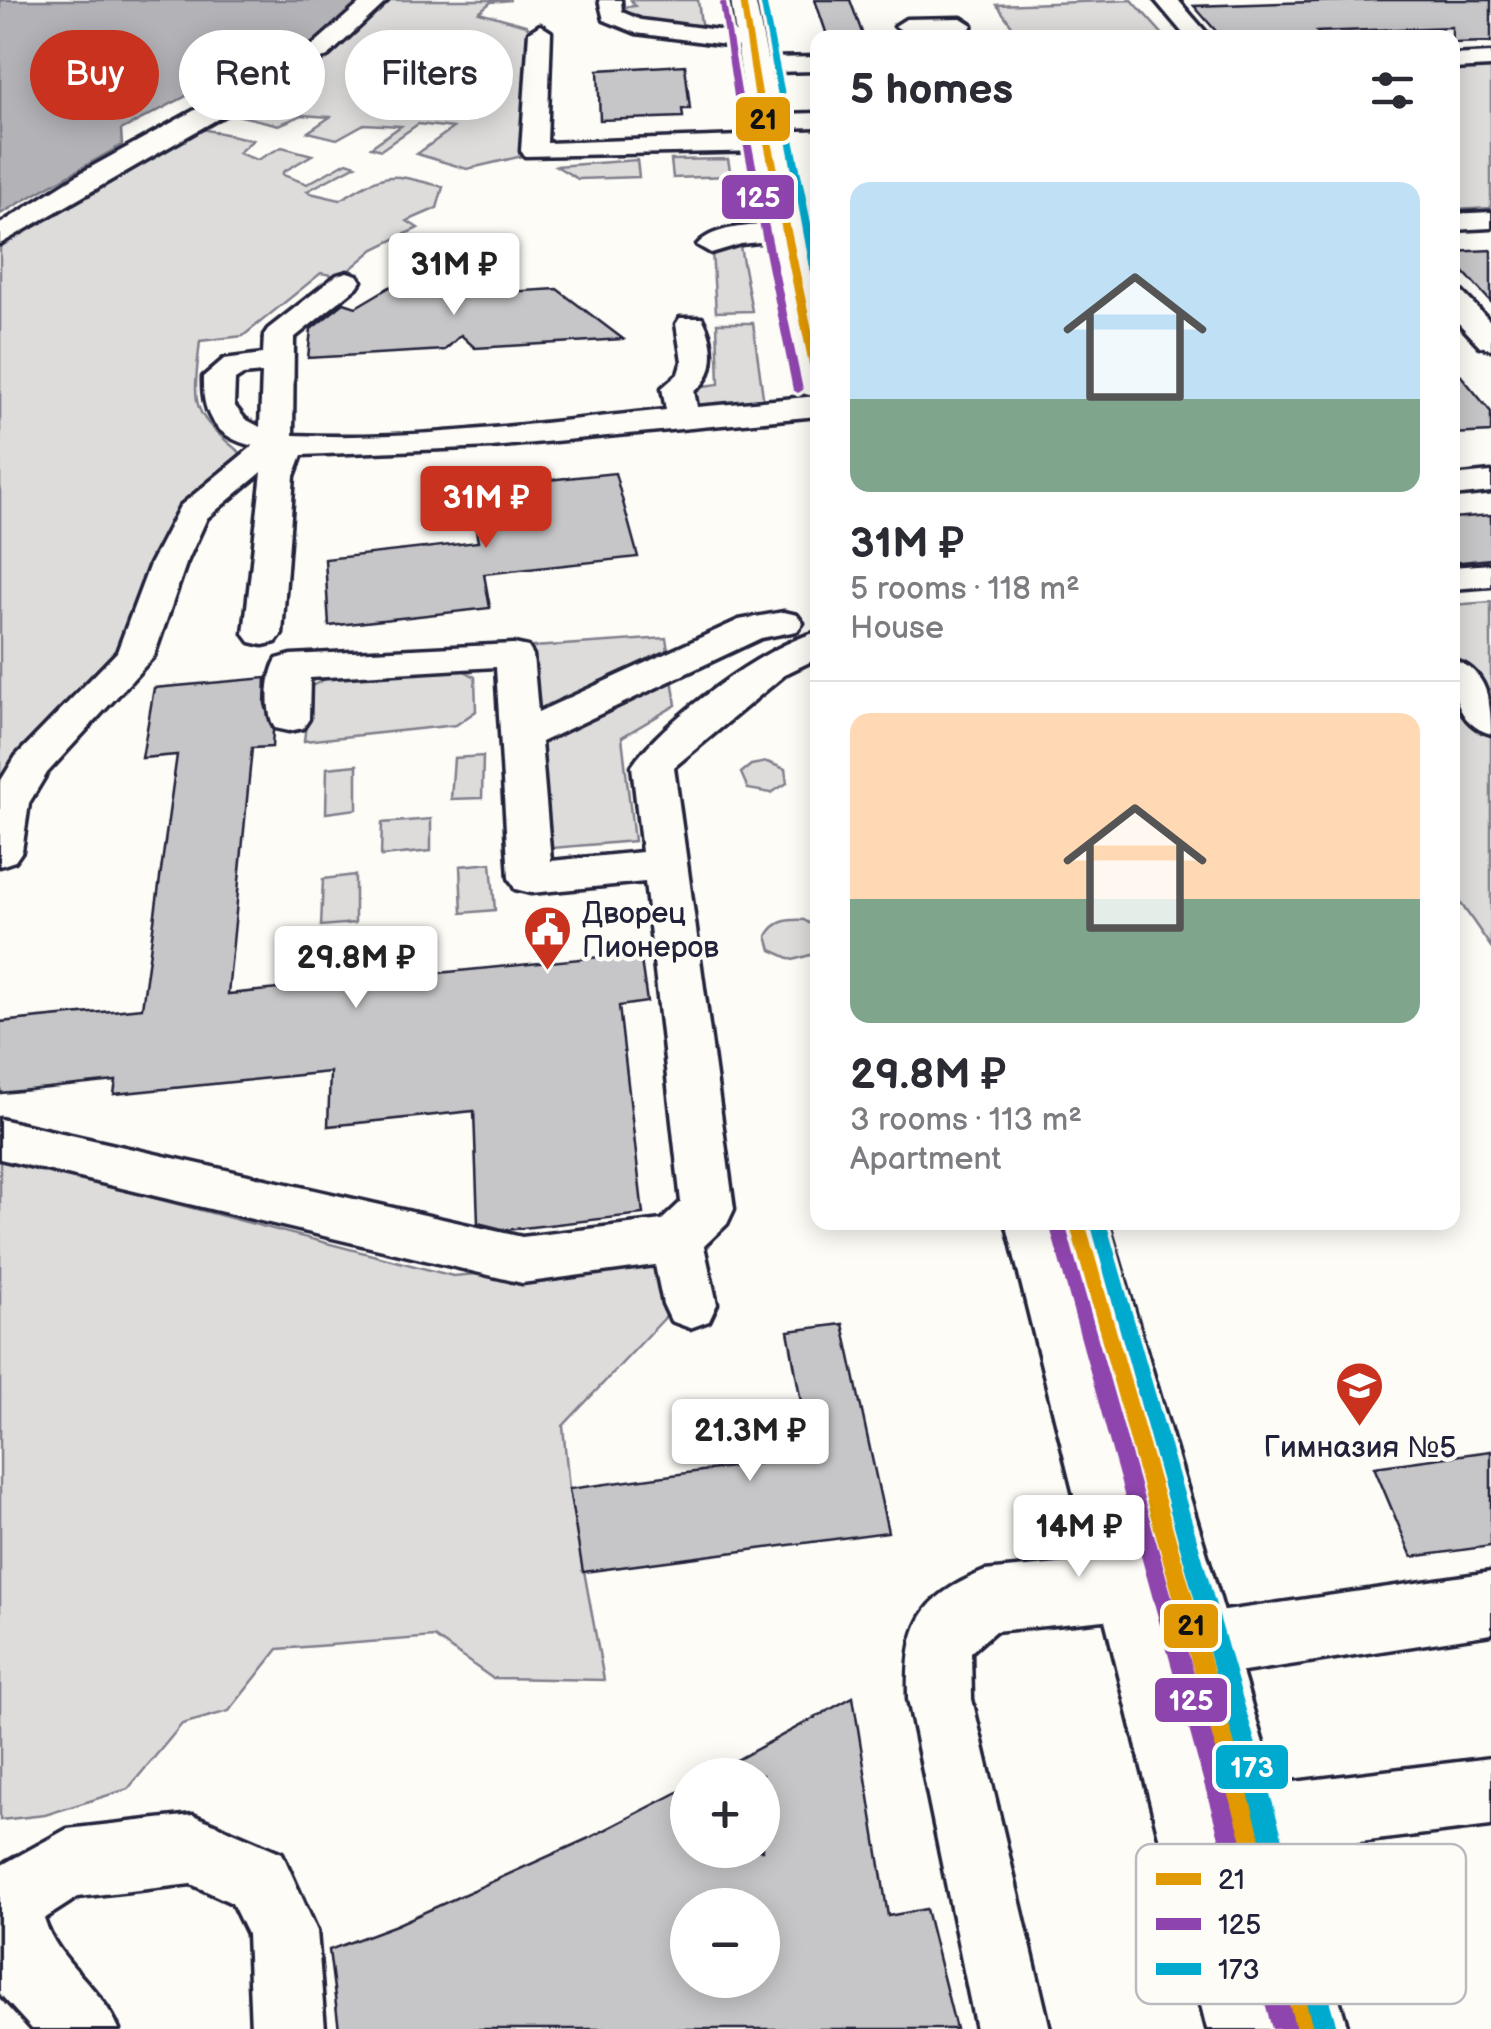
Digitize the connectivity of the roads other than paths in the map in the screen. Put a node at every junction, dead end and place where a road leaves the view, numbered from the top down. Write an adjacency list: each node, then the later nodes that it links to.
1 (377, 0): 22 (street)
2 (610, 0): 12 (street)
3 (743, 0): 12 (main road)
4 (761, 0): 12 (main road)
5 (1166, 0): 10 (street)
6 (885, 12): 8 (street)
7 (961, 25): 9 (street)
8 (906, 30)
9 (923, 30)
10 (1193, 30)
11 (540, 32): 19 (street)
12 (760, 53): 14 (street); 18 (main road)
13 (1491, 60): 15 (street)
14 (810, 62)
15 (1460, 62)
16 (654, 119): 19 (street)
17 (810, 123): 18 (street)
18 (779, 136): 19 (street); 23 (main road)
19 (658, 148)
20 (1491, 220): 21 (street)
21 (1460, 222)
22 (0, 236)
23 (806, 237): 24 (street); 26 (main road)
24 (712, 245)
25 (347, 282): 33 (street)
26 (810, 287)
27 (1460, 305): 29 (street)
28 (690, 324): 32 (street)
29 (1485, 327)
30 (270, 363): 33 (street)
31 (810, 407): 32 (street)
32 (683, 418): 33 (street)
33 (282, 444): 39 (street); 44 (street)
34 (1491, 482): 35 (street)
35 (1460, 485)
36 (1491, 575): 37 (street)
37 (1460, 577)
38 (796, 625): 43 (street); 45 (street)
39 (263, 634)
40 (1460, 682): 42 (street)
41 (289, 719): 43 (street)
42 (1491, 721)
43 (521, 736): 45 (street)
44 (0, 852)
45 (664, 866): 49 (street)
46 (0, 1139): 49 (street)
47 (1038, 1230): 51 (main road)
48 (1078, 1230): 53 (main road)
49 (676, 1240): 50 (street)
50 (690, 1304)
51 (1134, 1587): 56 (main road); 63 (street)
52 (1491, 1602): 53 (street)
53 (1198, 1647): 55 (main road)
54 (1491, 1792): 55 (street)
55 (1246, 1822): 57 (main road)
56 (1201, 1844)
57 (1252, 1844)
58 (2, 1905): 61 (street); 62 (street)
59 (1243, 2004): 64 (main road)
60 (1298, 2004): 65 (main road)
61 (82, 2029)
62 (288, 2029)
63 (1014, 2029)
64 (1250, 2029)
65 (1305, 2029)

